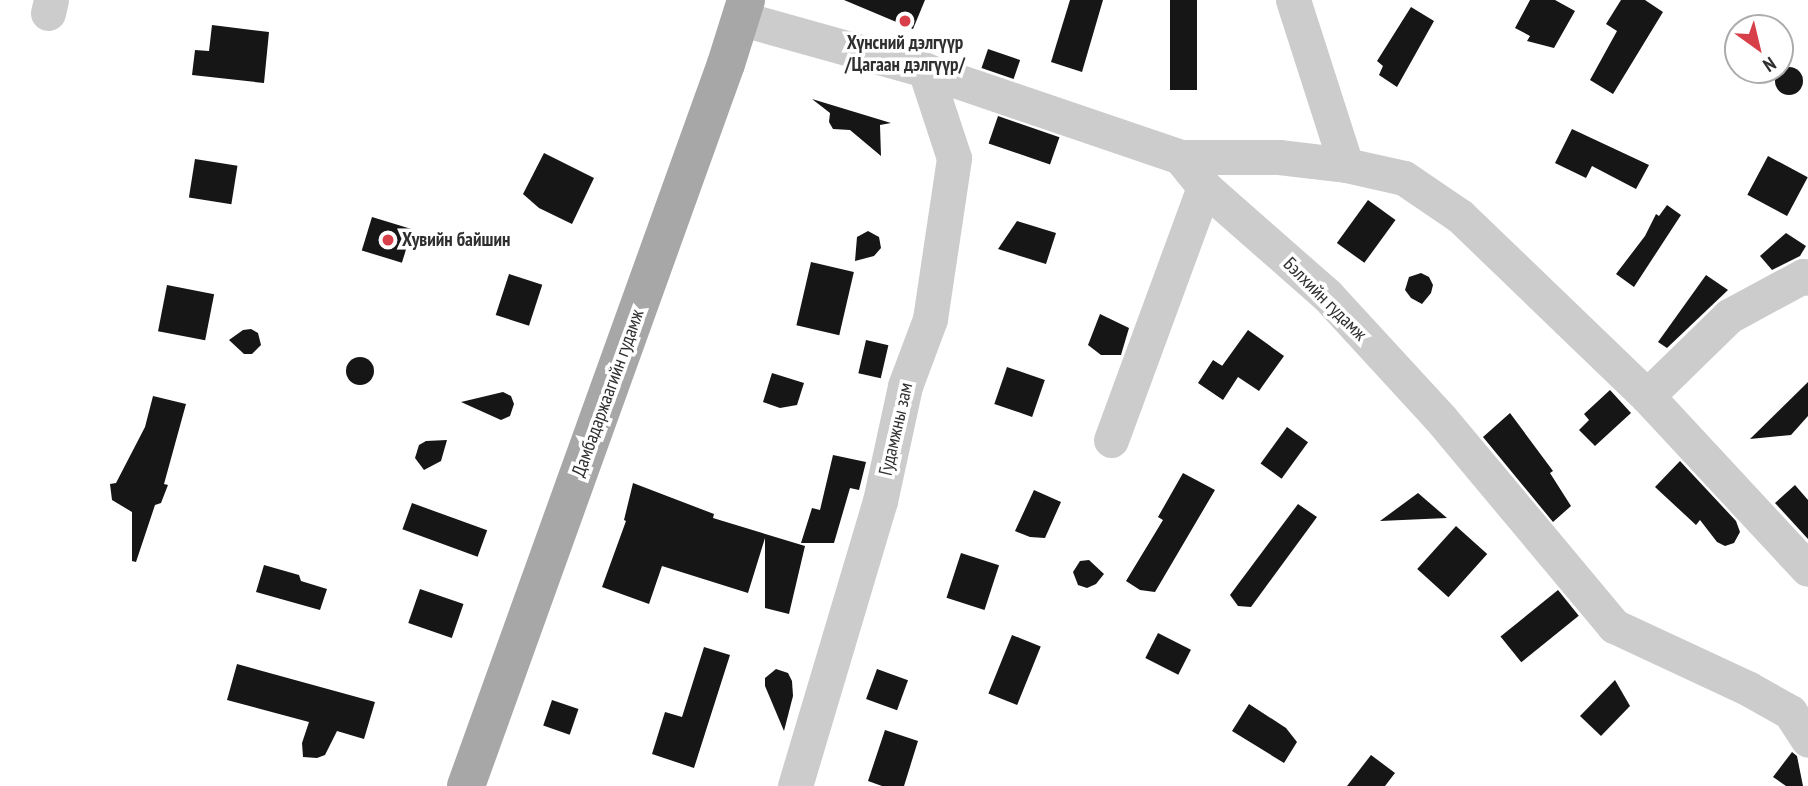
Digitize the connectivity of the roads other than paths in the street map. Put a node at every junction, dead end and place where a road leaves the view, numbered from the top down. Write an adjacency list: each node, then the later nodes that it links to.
1 (1293, 0): 5 (street)
2 (743, 9): 3 (street); 12 (main road, Дамбадаржаагийн гудамж)
3 (925, 70): 4 (street); 13 (street, Гудамжны зам)
4 (1180, 157): 5 (street); 6 (street, Бэлхийн гудамж)
5 (1346, 165): 8 (street)
6 (1204, 187): 9 (street); 11 (street, Бэлхийн гудамж)
7 (1808, 278): 8 (street)
8 (1647, 396): 10 (street)
9 (1111, 440)
10 (1808, 569)
11 (1808, 740)
12 (467, 786)
13 (795, 786)

